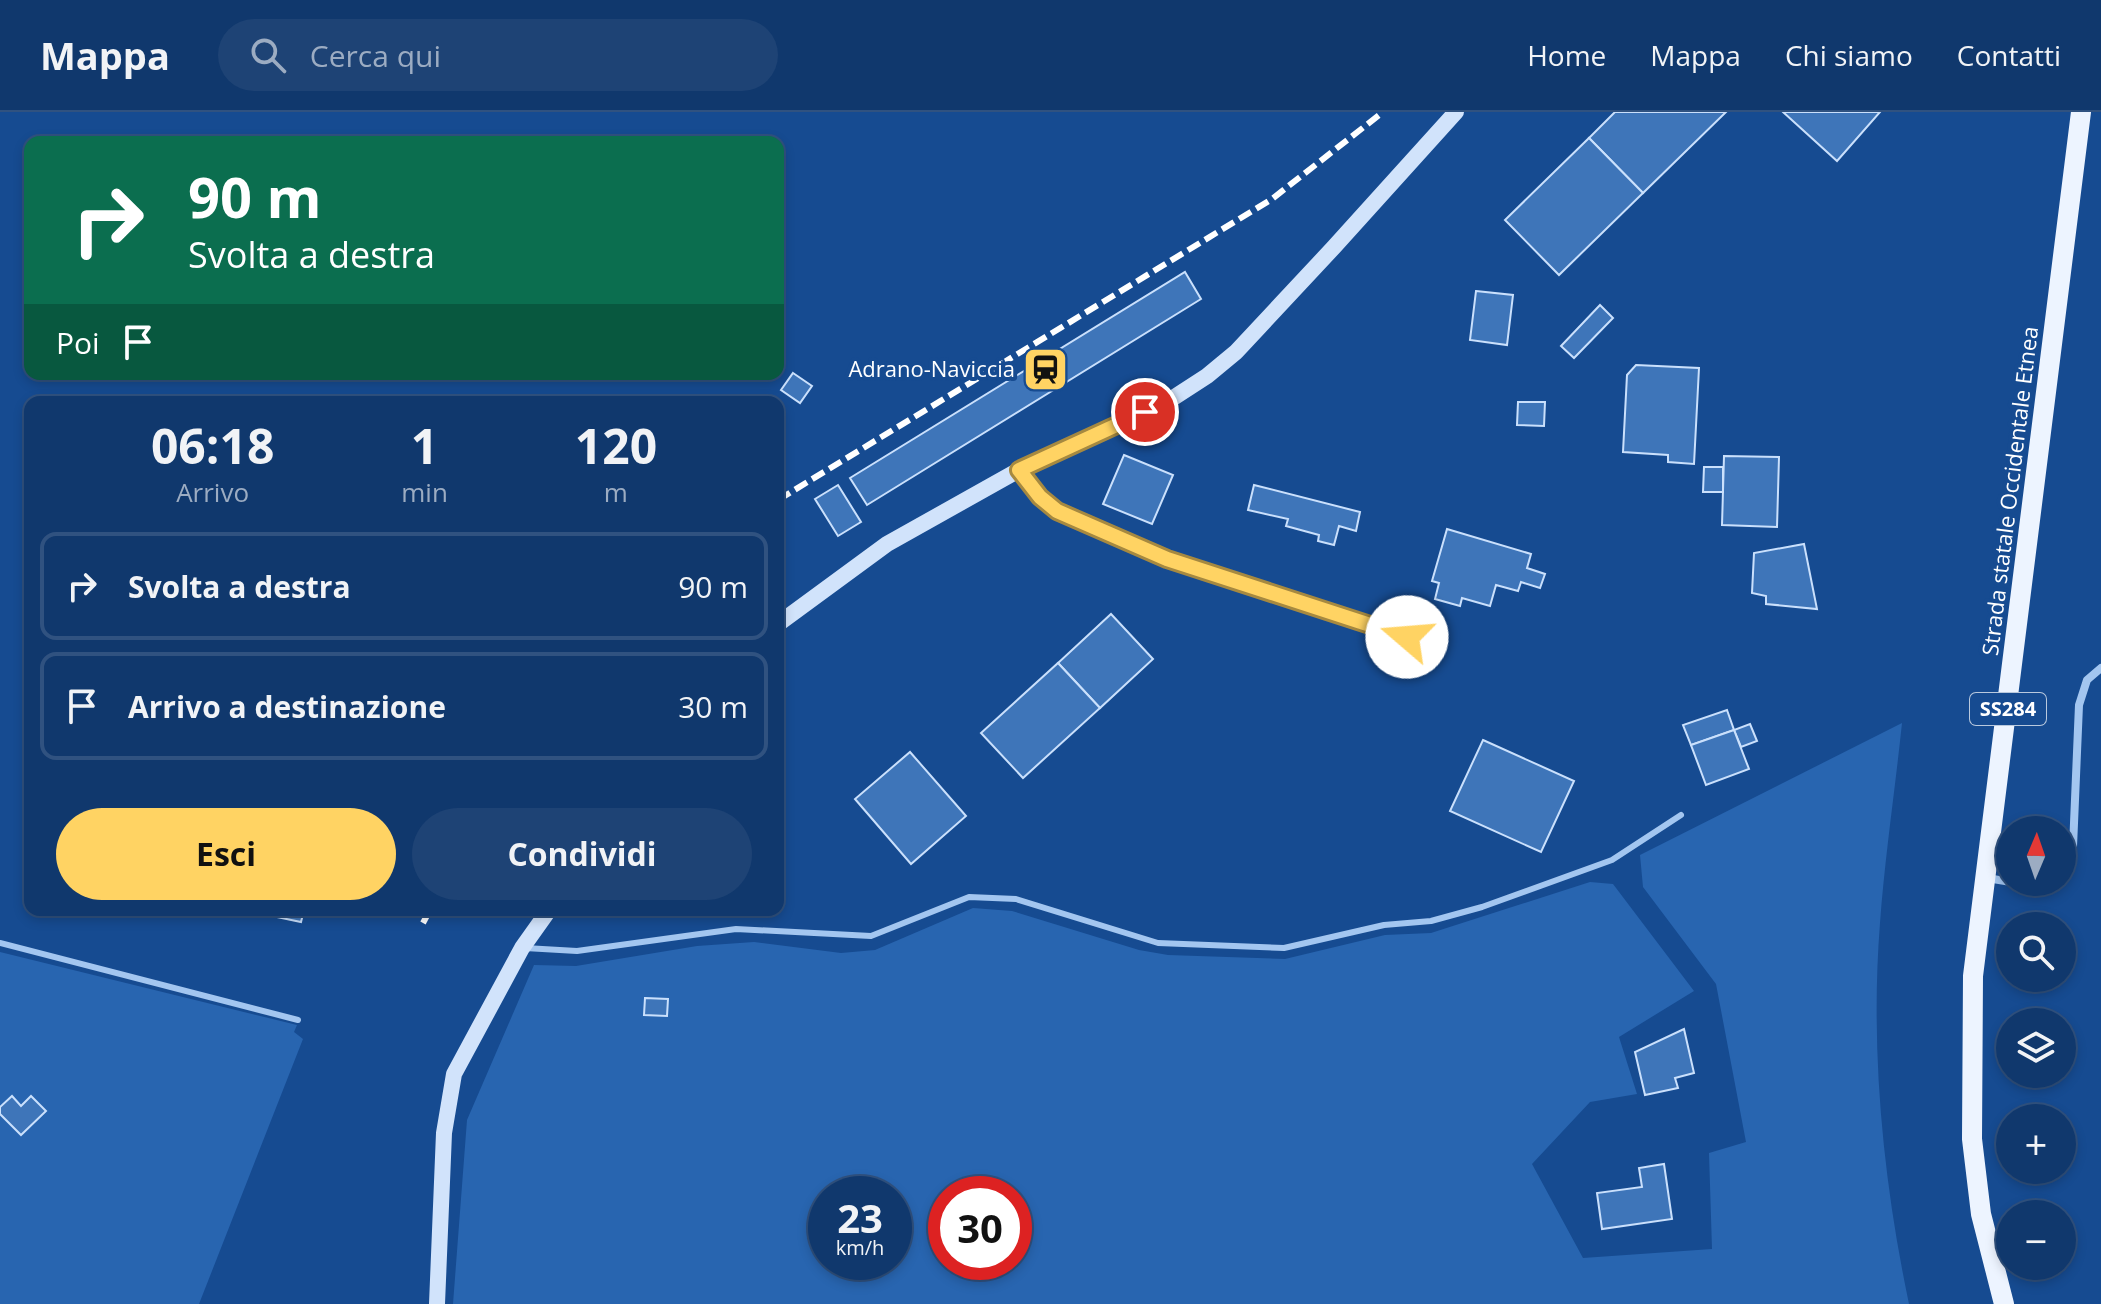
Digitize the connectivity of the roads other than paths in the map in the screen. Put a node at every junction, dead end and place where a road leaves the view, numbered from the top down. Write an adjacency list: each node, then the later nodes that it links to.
1 (1456, 112): 3 (main road)
2 (2081, 112): 9 (main road, Strada statale Occidentale Etnea / SS284)
3 (1019, 470): 4 (main road); 5 (street)
4 (784, 620)
5 (1437, 646)
6 (2101, 668): 8 (street)
7 (1681, 815): 13 (lane)
8 (2074, 816)
9 (1987, 878): 10 (street); 16 (main road, Strada statale Occidentale Etnea / SS284)
10 (1996, 880)
11 (545, 916): 13 (main road)
12 (0, 943): 14 (lane)
13 (522, 948): 15 (main road)
14 (298, 1020)
15 (437, 1304)
16 (2004, 1304)

